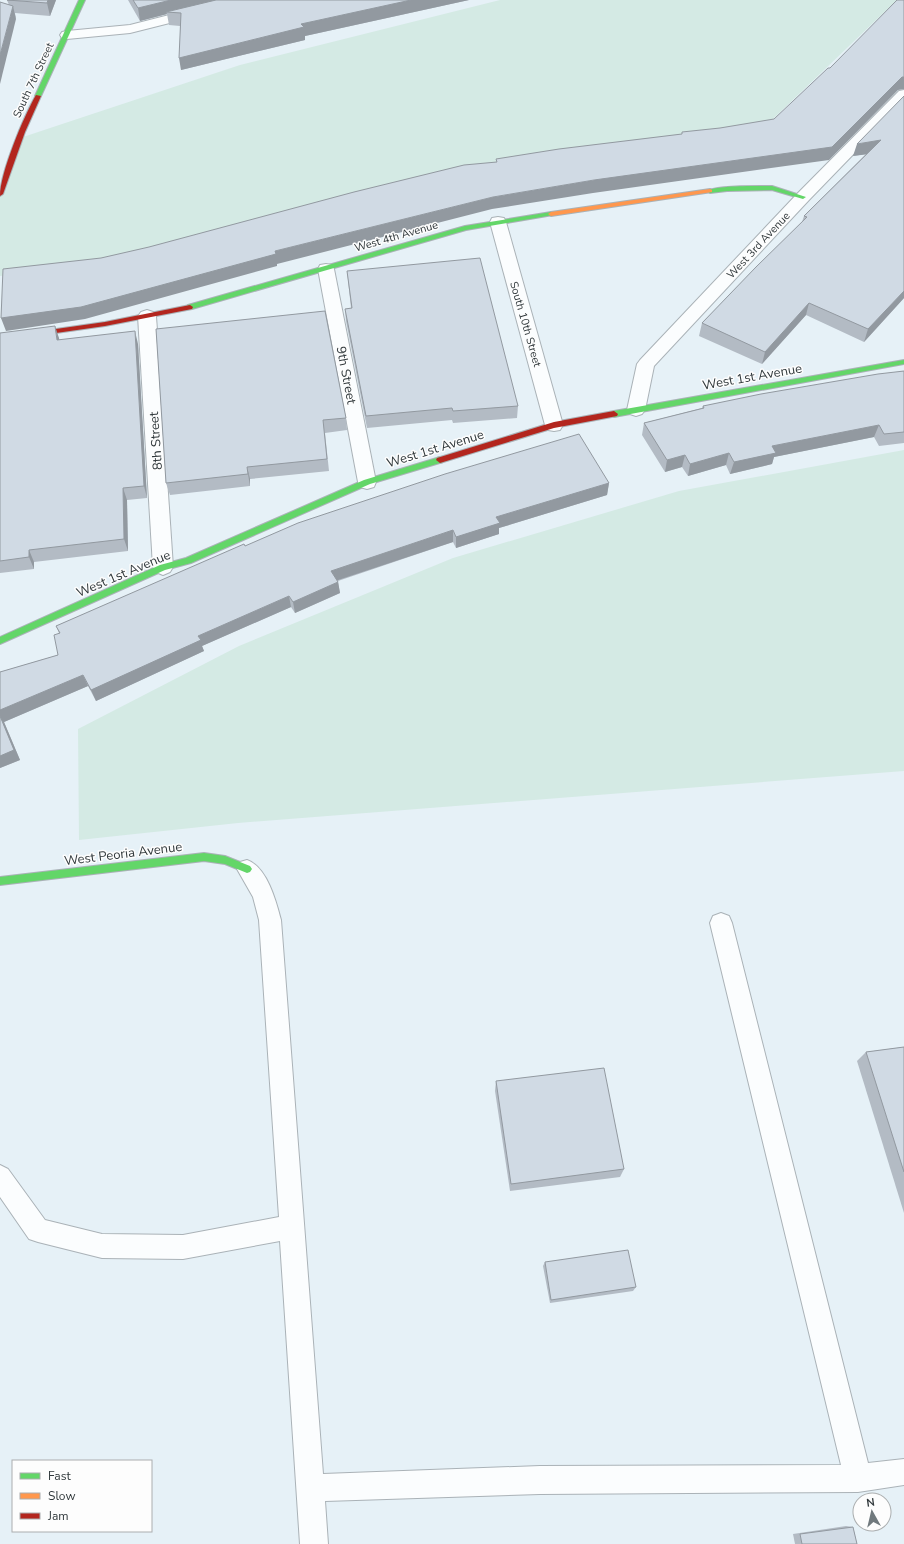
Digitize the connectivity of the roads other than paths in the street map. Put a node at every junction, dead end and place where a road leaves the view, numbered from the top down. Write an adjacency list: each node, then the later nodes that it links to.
1 (82, 0): 3 (street, South 7th Street)
2 (244, 0): 3 (street)
3 (67, 35): 5 (street, South 7th Street)
4 (904, 94): 6 (street, West 3rd Avenue)
5 (0, 194)
6 (802, 197): 7 (street, West 4th Avenue); 12 (street, West 3rd Avenue)
7 (498, 222): 8 (street, West 4th Avenue); 13 (street, South 10th Street)
8 (326, 269): 9 (street, West 4th Avenue); 14 (street, 9th Street)
9 (147, 316): 10 (street, West 4th Avenue); 15 (street, 8th Street)
10 (0, 339)
11 (904, 362): 12 (street, West 1st Avenue)
12 (636, 410): 13 (street, West 1st Avenue)
13 (554, 425): 14 (street, West 1st Avenue)
14 (367, 482): 15 (street, West 1st Avenue)
15 (163, 567): 16 (street, West 1st Avenue)
16 (0, 641)
17 (247, 868): 18 (street, West Peoria Avenue); 21 (lane)
18 (0, 881)
19 (721, 923): 23 (lane)
20 (0, 1177): 21 (lane)
21 (292, 1227): 24 (lane)
22 (904, 1472): 23 (lane)
23 (858, 1478): 24 (lane)
24 (310, 1488): 25 (lane)
25 (314, 1544)

